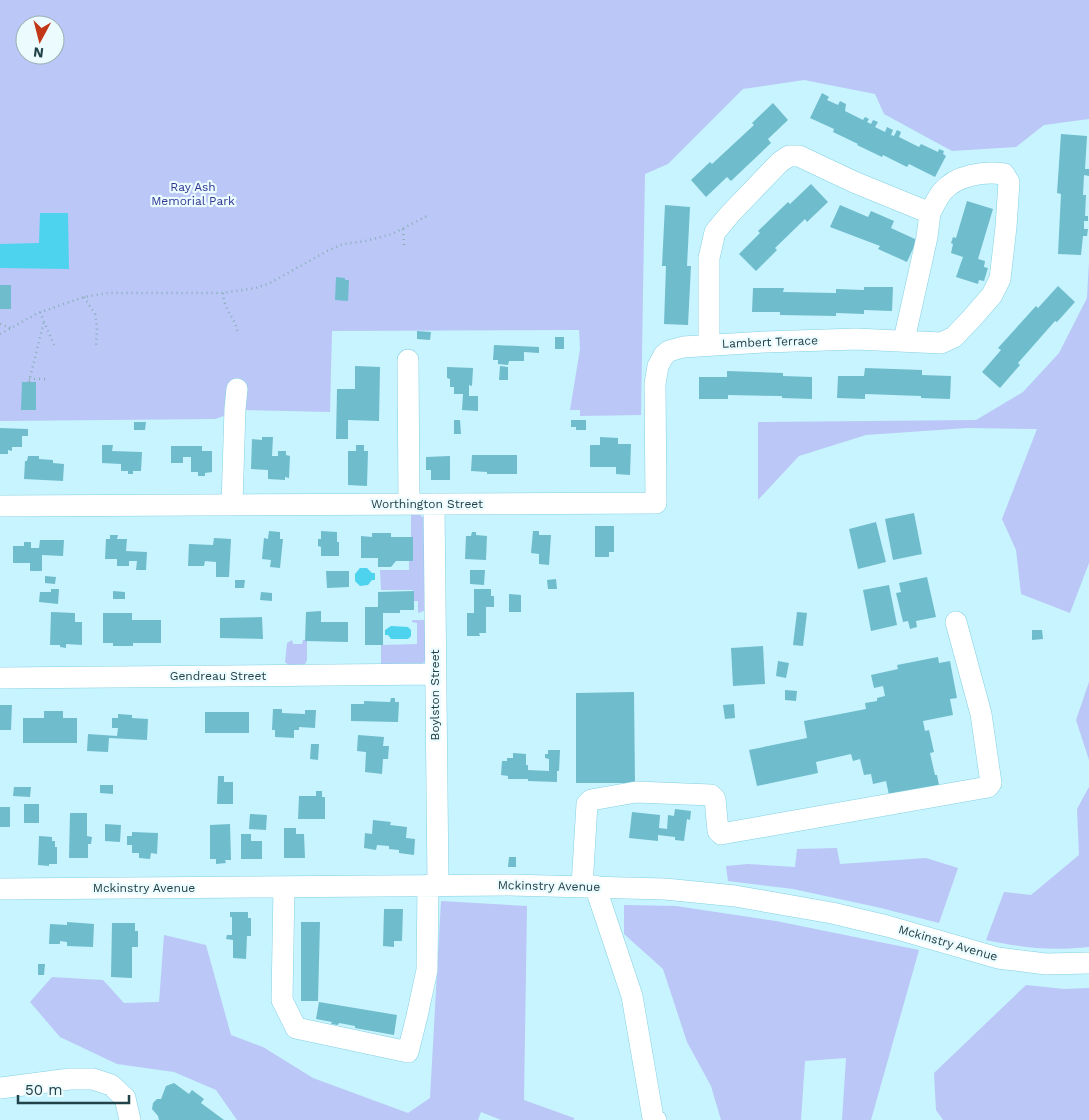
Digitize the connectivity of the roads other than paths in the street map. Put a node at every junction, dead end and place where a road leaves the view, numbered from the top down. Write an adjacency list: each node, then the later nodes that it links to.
1 (930, 213): 2 (street, Lambert Terrace); 2 (street, Lambert Terrace); 3 (street, Lambert Terrace)
2 (904, 340): 3 (street, Lambert Terrace)
3 (709, 344): 8 (street, Worthington Street)
4 (408, 360): 7 (street)
5 (238, 389): 6 (street)
6 (232, 504): 7 (street, Worthington Street); 9 (street, Worthington Street)
7 (409, 504): 8 (street, Worthington Street)
8 (434, 504): 11 (street, Boylston Street)
9 (0, 506)
10 (956, 622): 14 (street)
11 (435, 674): 12 (street, Gendreau Street); 13 (street, Boylston Street)
12 (0, 678)
13 (433, 885): 14 (street, Mckinstry Avenue); 15 (street, Mckinstry Avenue); 15 (street, Boylston Street)
14 (589, 886): 17 (street, Mckinstry Avenue); 20 (street)
15 (284, 887): 16 (street, Mckinstry Avenue)
16 (0, 888)
17 (1089, 963)
18 (0, 1088): 19 (street)
19 (130, 1120)
20 (656, 1120)

